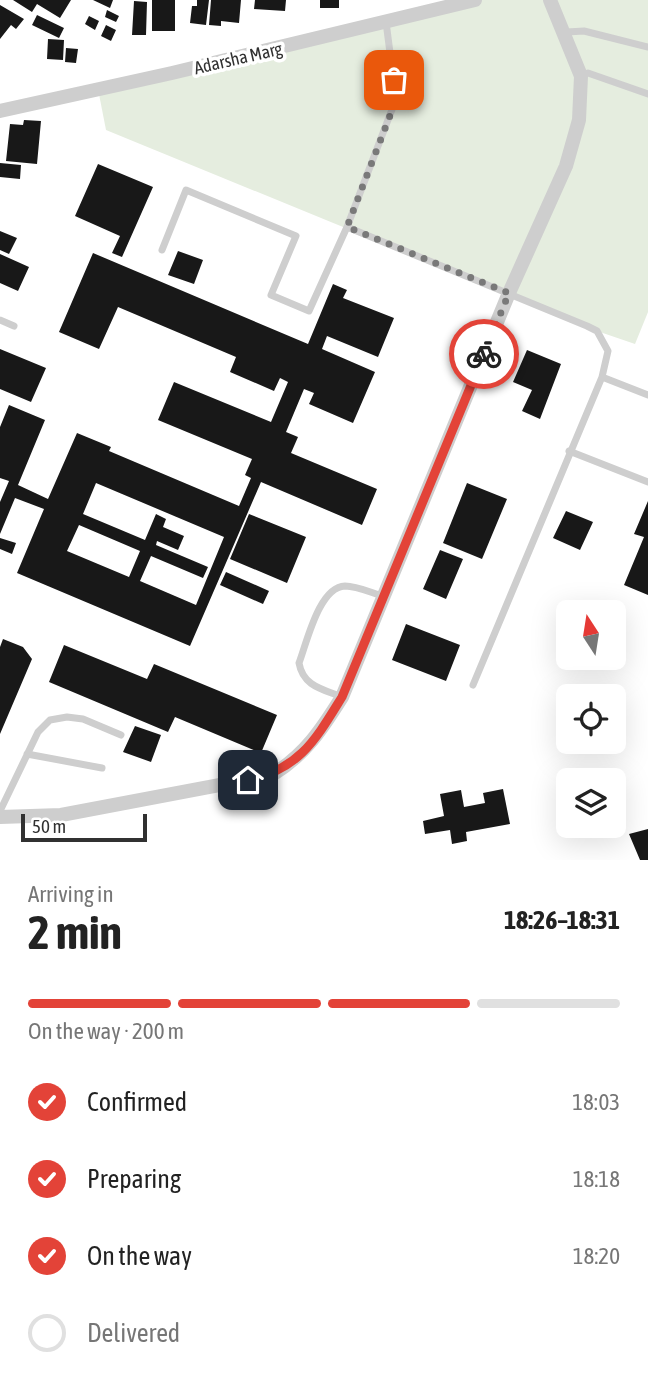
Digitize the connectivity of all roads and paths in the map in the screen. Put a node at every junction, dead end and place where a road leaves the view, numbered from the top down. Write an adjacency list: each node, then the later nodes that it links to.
1 (475, 0): 3 (street, Adarsha Marg)
2 (550, 0): 4 (street)
3 (386, 22): 8 (street, Adarsha Marg); 9 (lane)
4 (567, 37): 5 (lane); 6 (street)
5 (648, 47)
6 (581, 76): 7 (lane); 11 (street)
7 (648, 94)
8 (0, 111)
9 (347, 227): 10 (lane); 11 (lane)
10 (162, 250)
11 (509, 293): 14 (lane); 18 (street)
12 (0, 320): 13 (lane)
13 (14, 326)
14 (601, 377): 15 (lane); 16 (lane)
15 (648, 395)
16 (569, 451): 17 (lane); 19 (lane)
17 (648, 482)
18 (383, 596): 20 (street); 20 (lane)
19 (473, 685)
20 (342, 697): 25 (street)
21 (121, 735): 22 (lane)
22 (27, 754): 23 (lane); 24 (lane)
23 (102, 768)
24 (0, 811)
25 (0, 817)

